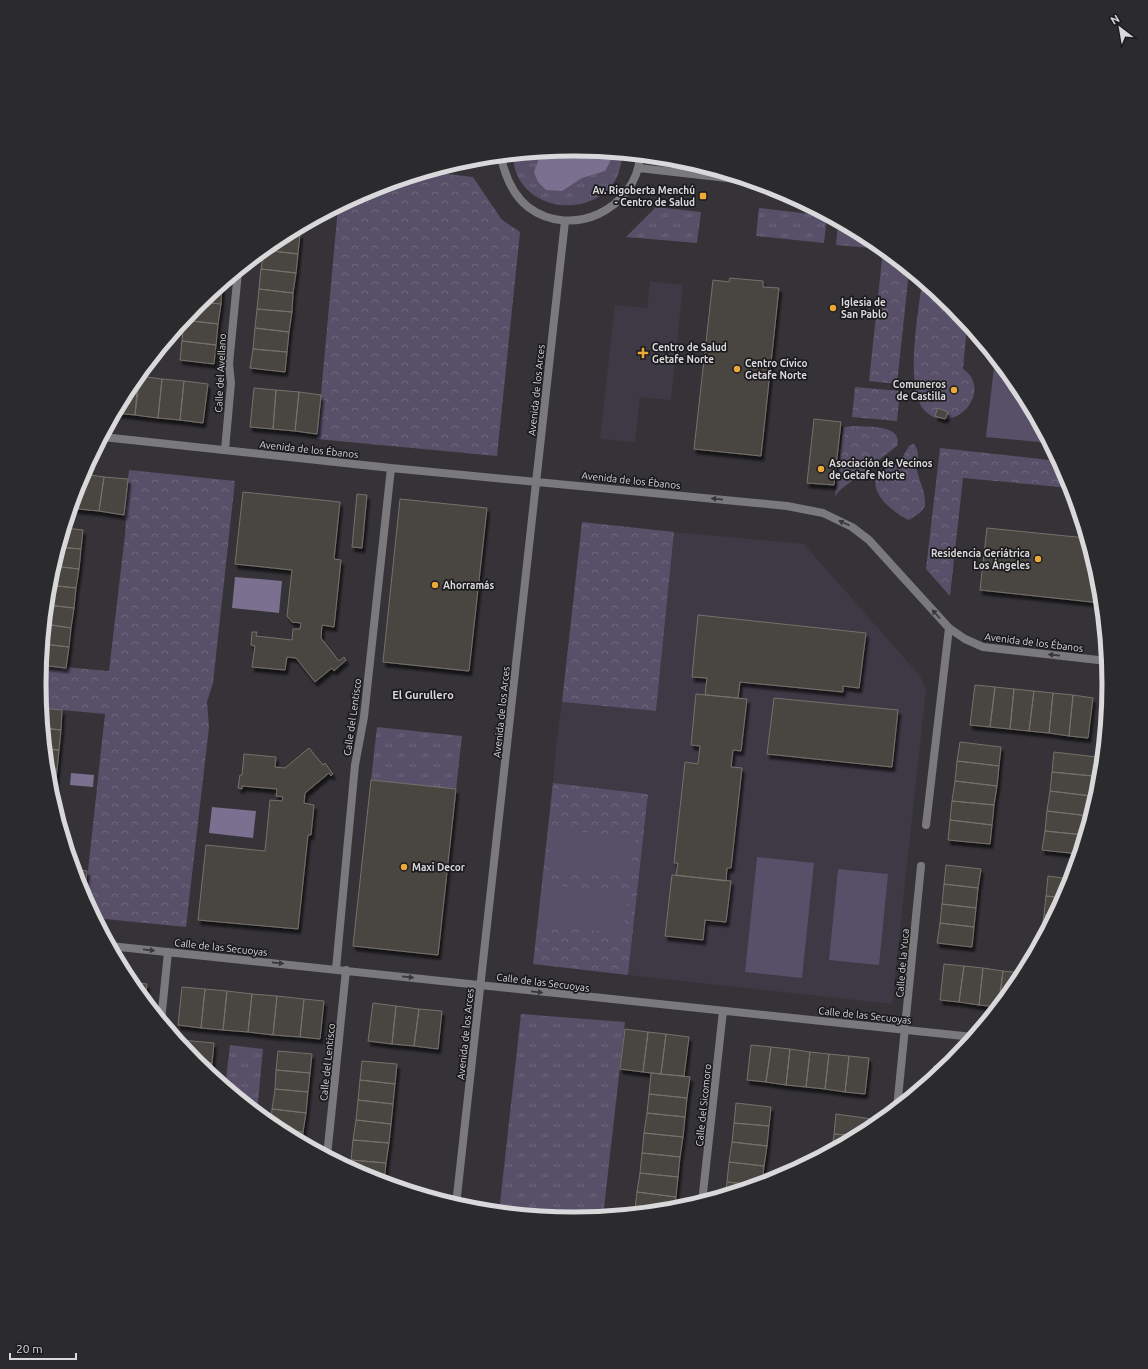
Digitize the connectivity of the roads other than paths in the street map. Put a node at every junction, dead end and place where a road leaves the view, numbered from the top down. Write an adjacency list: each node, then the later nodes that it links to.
1 (640, 161): 3 (street)
2 (502, 162): 5 (street)
3 (639, 168): 4 (street); 5 (street)
4 (721, 177)
5 (565, 221): 10 (street, Avenida de los Arces)
6 (237, 279): 8 (street, Calle del Avellano)
7 (107, 437): 8 (street, Avenida de los Ébanos)
8 (225, 450): 9 (street, Avenida de los Ébanos)
9 (391, 468): 10 (street, Avenida de los Ébanos); 17 (street, Calle del Lentisco)
10 (536, 481): 11 (street, Avenida de los Ébanos, one-way to 10); 19 (street, Avenida de los Arces)
11 (949, 628): 12 (street, Avenida de los Ébanos, one-way to 11); 13 (street)
12 (1101, 660)
13 (926, 825)
14 (920, 866): 22 (street, Calle de la Yuca)
15 (116, 947): 16 (street, Calle de las Secuoyas, one-way to 16)
16 (168, 952): 17 (street, Calle de las Secuoyas, one-way to 17); 21 (street)
17 (336, 969): 18 (street, Calle de las Secuoyas)
18 (346, 970): 19 (street, Calle de las Secuoyas, one-way to 19); 25 (street, Calle del Lentisco)
19 (481, 984): 20 (street, Calle de las Secuoyas, one-way to 20); 27 (street, Avenida de los Arces)
20 (723, 1011): 22 (street, Calle de las Secuoyas); 26 (street, Calle del Sicomoro)
21 (162, 1014)
22 (905, 1029): 23 (street, Calle de las Secuoyas); 24 (street, Calle de la Yuca)
23 (968, 1036)
24 (898, 1101)
25 (327, 1151)
26 (703, 1197)
27 (457, 1199)

